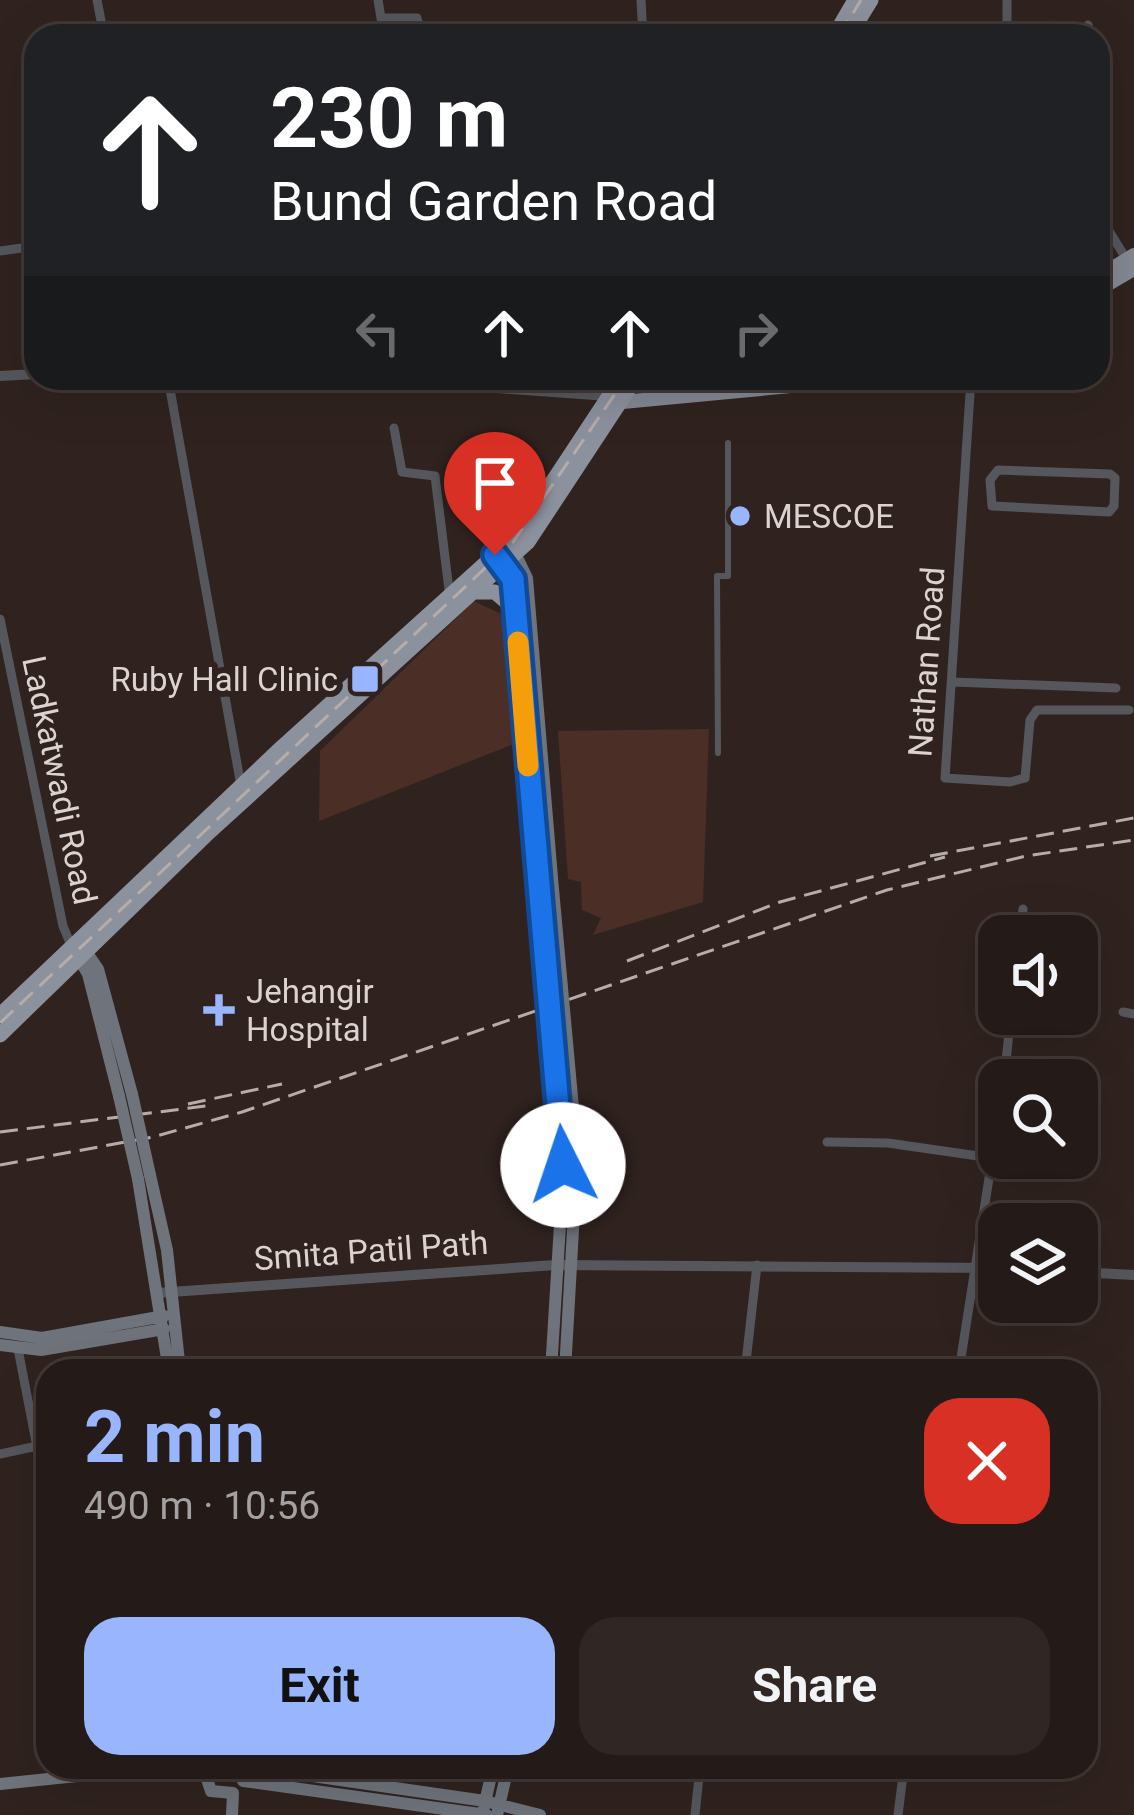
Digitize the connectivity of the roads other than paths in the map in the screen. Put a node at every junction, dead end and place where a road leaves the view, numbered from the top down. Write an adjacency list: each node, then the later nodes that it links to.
1 (378, 0): 2 (street)
2 (381, 18): 3 (street); 4 (street)
3 (382, 24)
4 (419, 24)
5 (1110, 230): 6 (street)
6 (1132, 261)
7 (170, 390): 26 (street)
8 (490, 390): 12 (street)
9 (664, 390): 12 (main road)
10 (691, 390): 12 (main road)
11 (970, 390): 15 (street, Nathan Road)
12 (614, 395): 17 (highway)
13 (394, 428): 19 (street)
14 (728, 443): 25 (street)
15 (965, 478): 16 (street); 22 (street, Nathan Road)
16 (990, 480): 16 (street)
17 (506, 554): 18 (highway); 19 (highway); 20 (main road); 27 (main road)
18 (472, 592): 19 (highway); 20 (highway)
19 (453, 601): 26 (highway); 30 (highway)
20 (516, 610): 27 (main road)
21 (0, 619): 30 (street, Ladkatwadi Road)
22 (953, 682): 23 (street); 24 (street, Nathan Road)
23 (1116, 688)
24 (1130, 710)
25 (718, 753)
26 (241, 786): 30 (highway)
27 (545, 878): 38 (main road, bridge)
28 (1023, 909): 29 (street)
29 (1022, 915)
30 (81, 951): 31 (highway); 34 (highway); 44 (main road, bridge)
31 (19, 996): 32 (street); 33 (highway)
32 (0, 1000)
33 (0, 1015)
34 (0, 1035)
35 (827, 1142): 36 (street)
36 (978, 1156)
37 (989, 1179): 40 (street)
38 (562, 1265): 39 (street, Smita Patil Path); 44 (street, Smita Patil Path); 51 (main road); 52 (main road)
39 (758, 1265): 40 (street, Smita Patil Path); 53 (street)
40 (974, 1267): 41 (street, Smita Patil Path); 54 (street)
41 (978, 1267)
42 (1098, 1273): 43 (street)
43 (1134, 1275)
44 (164, 1293): 45 (main road)
45 (168, 1322): 46 (main road); 48 (main road); 49 (main road); 50 (main road)
46 (0, 1331)
47 (0, 1345): 48 (main road)
48 (18, 1349): 55 (street)
49 (169, 1359)
50 (177, 1359)
51 (552, 1359)
52 (565, 1359)
53 (746, 1359)
54 (961, 1359)
55 (36, 1441)
56 (36, 1446): 57 (street)
57 (0, 1454)
58 (36, 1779): 65 (main road)
59 (206, 1779): 64 (main road)
60 (492, 1779): 66 (main road)
61 (503, 1779): 66 (main road)
62 (699, 1779): 69 (street)
63 (902, 1779): 70 (street)
64 (238, 1780): 66 (main road); 67 (main road)
65 (0, 1784)
66 (489, 1811): 68 (main road)
67 (228, 1815)
68 (541, 1815)
69 (695, 1815)
70 (898, 1815)

